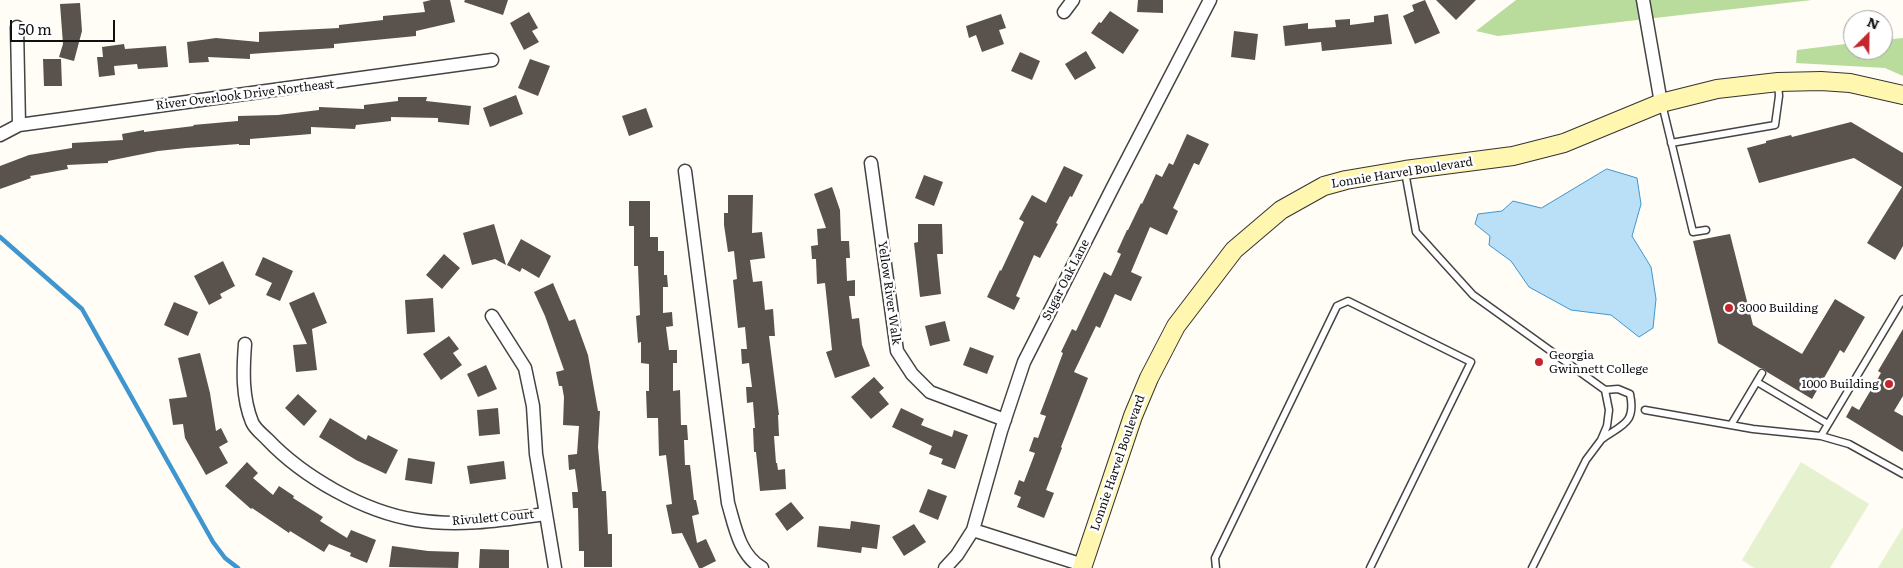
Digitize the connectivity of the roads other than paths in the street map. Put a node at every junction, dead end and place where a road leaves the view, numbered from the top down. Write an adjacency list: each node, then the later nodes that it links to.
1 (1073, 0): 4 (street)
2 (1210, 0): 24 (street, Sugar Oak Lane)
3 (1643, 0): 9 (street)
4 (1064, 12)
5 (17, 28): 10 (street)
6 (492, 60): 10 (street, River Overlook Drive Northeast)
7 (1778, 82): 8 (street, Lonnie Harvel Boulevard); 9 (street, Lonnie Harvel Boulevard); 12 (lane)
8 (1903, 95)
9 (1662, 103): 12 (lane); 14 (street, Lonnie Harvel Boulevard)
10 (19, 125): 11 (street, River Overlook Drive Northeast)
11 (0, 135)
12 (1671, 143): 16 (lane)
13 (871, 163): 24 (street, Yellow River Walk)
14 (1405, 170): 22 (lane); 32 (street, Lonnie Harvel Boulevard)
15 (685, 171): 34 (street)
16 (1706, 230)
17 (1903, 299): 25 (lane)
18 (492, 316): 30 (street)
19 (245, 344): 30 (street, Rivulett Court)
20 (1762, 373): 21 (lane)
21 (1757, 382): 25 (lane); 26 (lane)
22 (1605, 390): 28 (lane); 28 (lane)
23 (1646, 410): 26 (lane)
24 (1005, 420): 31 (street, Sugar Oak Lane)
25 (1828, 424): 27 (lane)
26 (1731, 425): 27 (lane)
27 (1820, 436): 29 (lane)
28 (1601, 440): 38 (lane)
29 (1903, 474)
30 (545, 514): 33 (street)
31 (973, 530): 32 (street); 35 (street, Sugar Oak Lane)
32 (1086, 567)
33 (555, 568)
34 (762, 568)
35 (945, 568)
36 (1216, 568): 37 (lane)
37 (1370, 568)
38 (1532, 568)

